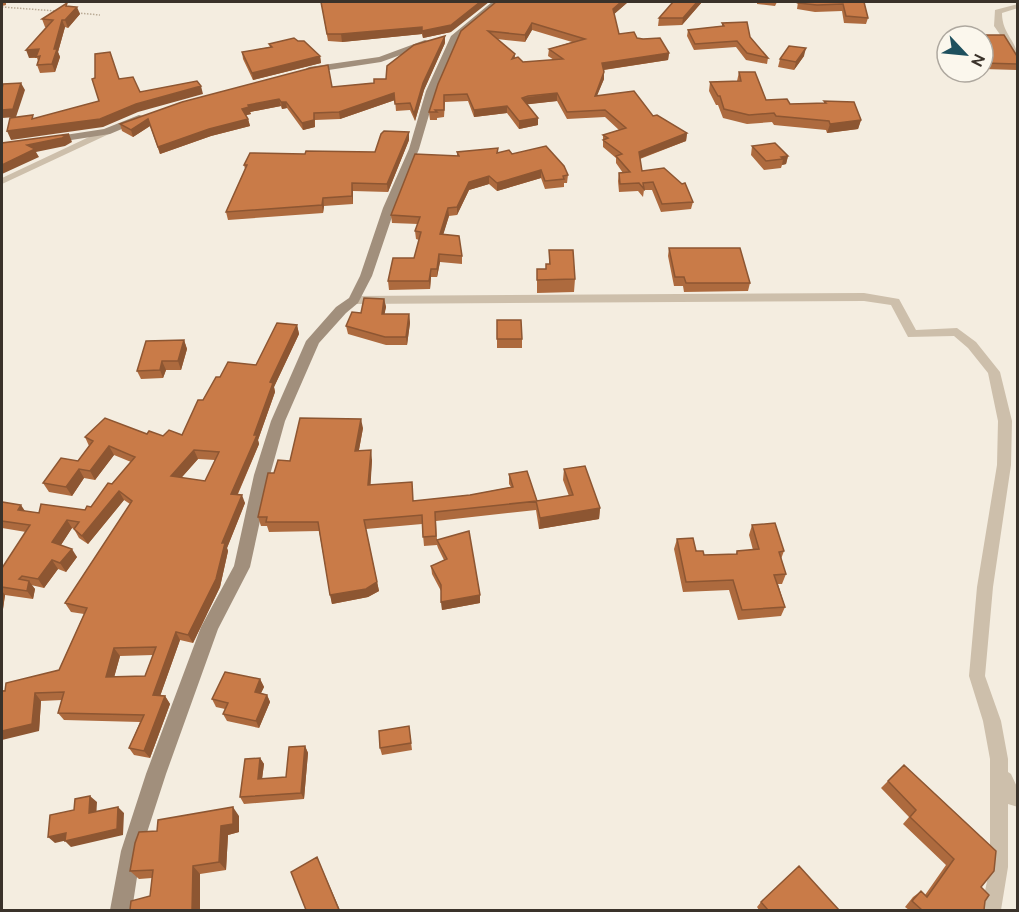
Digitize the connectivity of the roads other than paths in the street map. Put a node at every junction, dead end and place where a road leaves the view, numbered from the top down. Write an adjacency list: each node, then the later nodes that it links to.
1 (496, 2): 10 (street)
2 (1017, 6): 4 (street)
3 (432, 40): 5 (street)
4 (1017, 58)
5 (301, 72)
6 (152, 113): 7 (street)
7 (106, 132): 8 (street); 9 (street)
8 (37, 142)
9 (2, 181)
10 (354, 300): 11 (street); 13 (street)
11 (999, 759): 12 (street); 14 (street)
12 (1017, 798)
13 (121, 910)
14 (992, 910)

